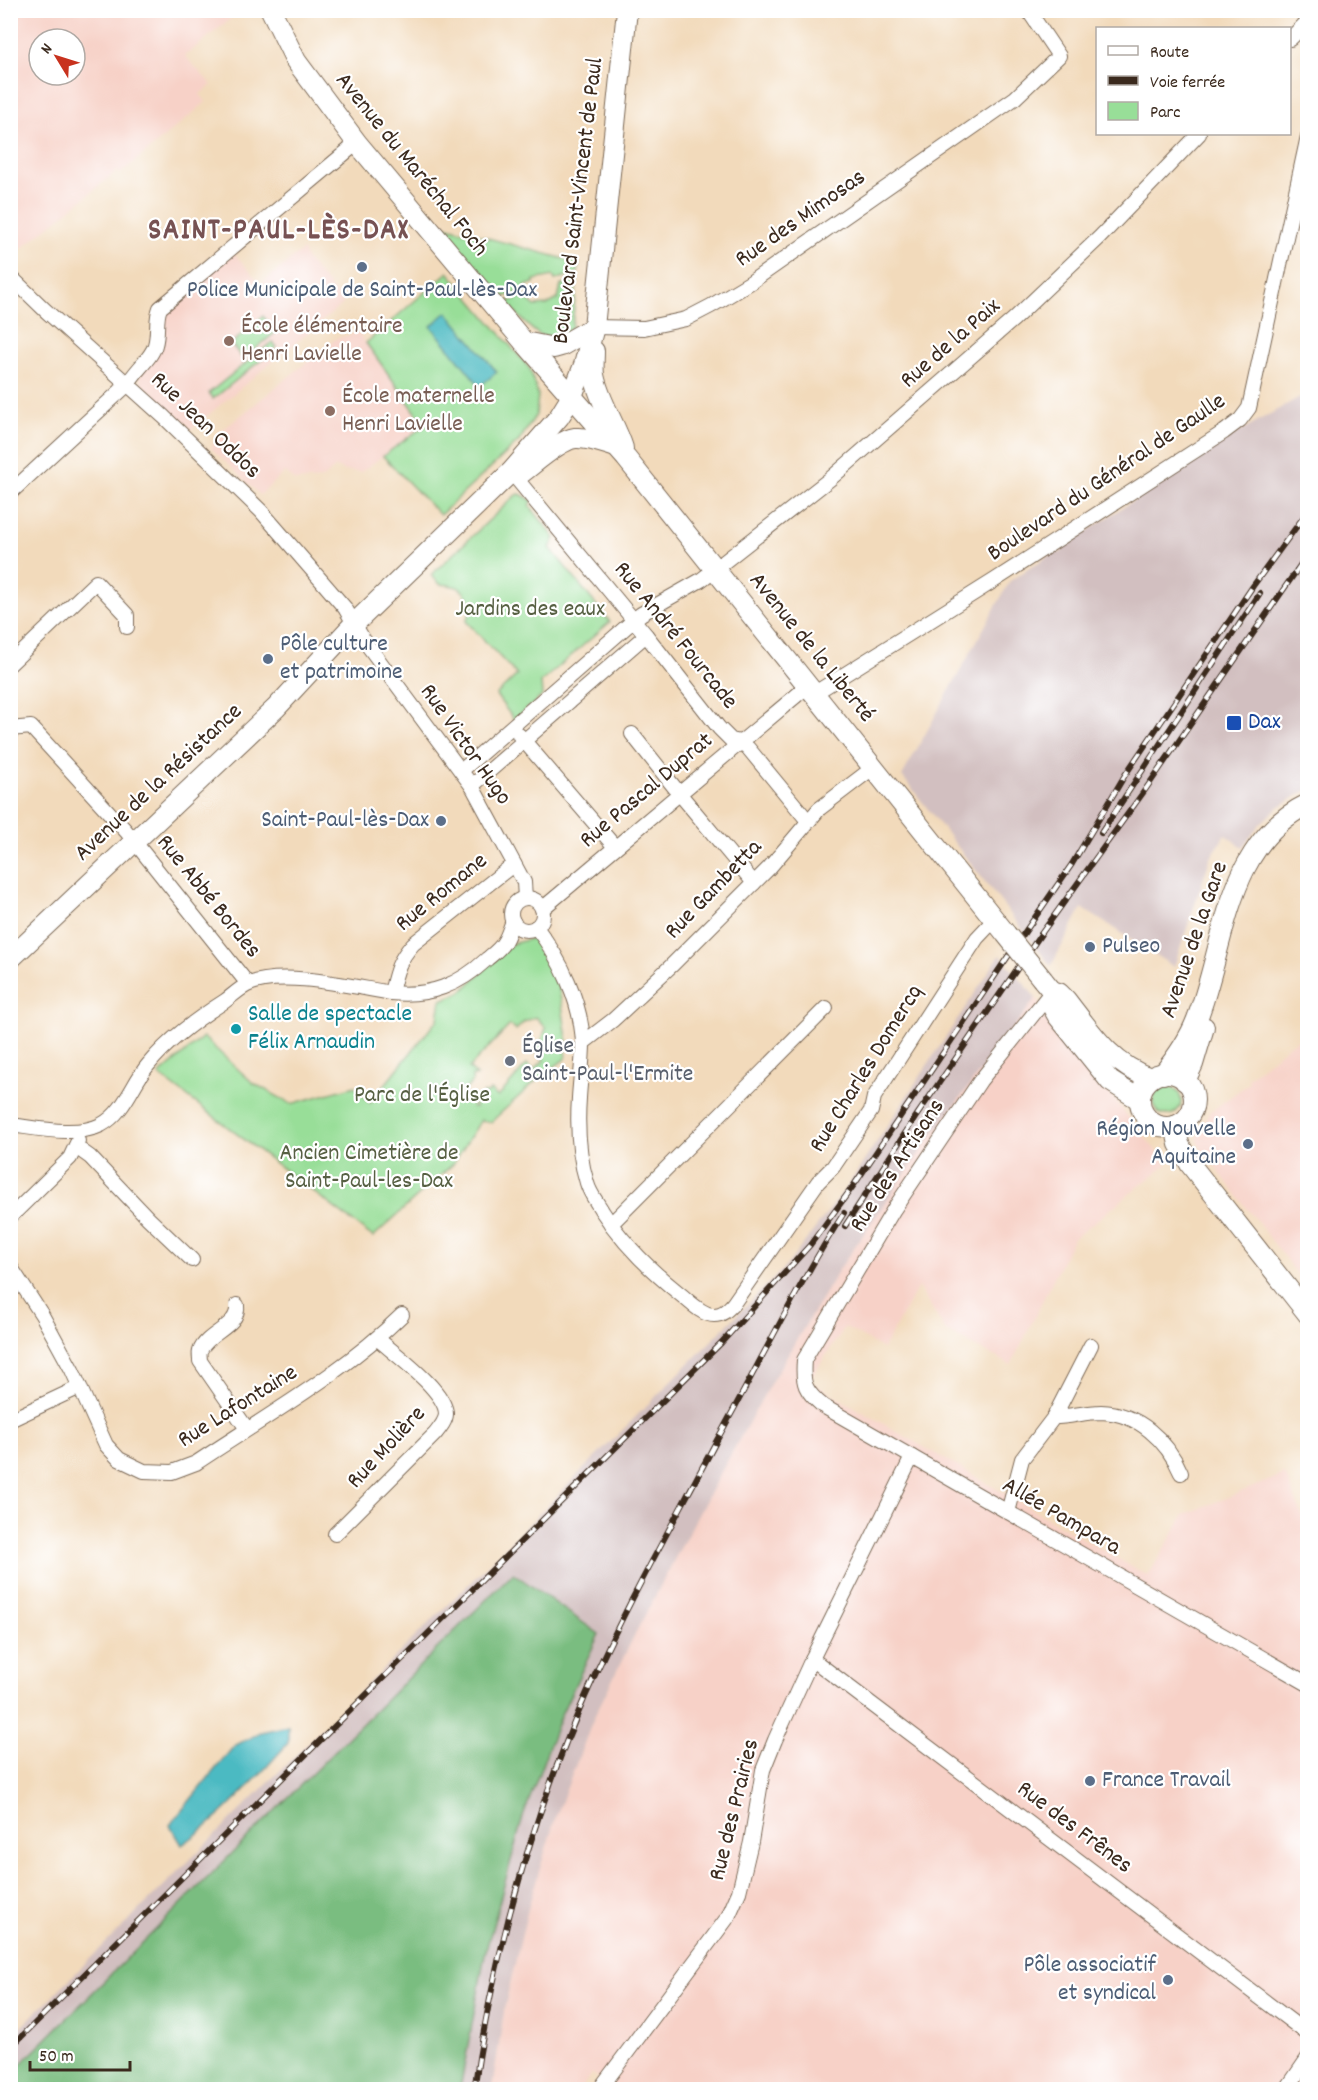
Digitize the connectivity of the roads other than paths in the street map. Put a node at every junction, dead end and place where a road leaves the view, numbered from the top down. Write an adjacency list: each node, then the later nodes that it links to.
1 (271, 10): 8 (main road, Avenue du Maréchal Foch)
2 (627, 10): 10 (main road, Boulevard Saint-Vincent de Paul)
3 (1028, 10): 10 (street, Rue des Mimosas)
4 (1308, 21): 5 (street)
5 (1291, 38)
6 (1198, 135): 17 (street, Rue de la Paix)
7 (1308, 136): 23 (street, Boulevard du Général de Gaulle)
8 (357, 143): 11 (main road, Avenue du Maréchal Foch); 12 (street)
9 (10, 276): 12 (street, Rue Jean Oddos)
10 (594, 327): 11 (main road); 13 (main road, Boulevard Saint-Vincent de Paul); 14 (main road)
11 (524, 342): 13 (main road, Avenue du Maréchal Foch)
12 (128, 384): 16 (street); 19 (street, Rue Jean Oddos)
13 (572, 396): 14 (main road, Avenue de la Liberté); 15 (main road, Avenue de la Résistance)
14 (621, 452): 15 (main road, Avenue de la Résistance); 17 (main road, Avenue de la Liberté)
15 (510, 476): 18 (street, Rue André Fourcade); 19 (main road, Avenue de la Résistance)
16 (10, 493)
17 (714, 569): 18 (street, Rue de la Paix); 23 (main road, Avenue de la Liberté)
18 (634, 621): 21 (street, Rue André Fourcade); 24 (street, Rue de la Paix)
19 (355, 623): 30 (street, Rue Victor Hugo); 36 (main road, Avenue de la Résistance)
20 (127, 627): 22 (street)
21 (646, 635): 27 (street); 28 (street, Rue André Fourcade)
22 (10, 664)
23 (812, 689): 28 (street, Rue Pascal Duprat); 29 (main road, Avenue de la Liberté)
24 (512, 727): 27 (street); 30 (street, Rue de la Paix)
25 (10, 729): 36 (street, Rue Abbé Bordes)
26 (633, 734): 32 (street)
27 (524, 741): 31 (street); 37 (street)
28 (741, 742): 32 (street, Rue Pascal Duprat); 35 (street, Rue André Fourcade)
29 (874, 768): 35 (street, Rue Gambetta); 44 (main road, Avenue de la Liberté)
30 (461, 771): 31 (street, Rue Victor Hugo)
31 (472, 786): 38 (street, Rue Victor Hugo)
32 (679, 793): 37 (street, Rue Pascal Duprat); 39 (street)
33 (1308, 804): 52 (main road, Avenue de la Gare)
34 (1308, 818): 53 (main road, Avenue de la Gare)
35 (808, 821): 39 (street, Rue Gambetta)
36 (130, 836): 45 (main road, Avenue de la Résistance); 46 (main road, Avenue de la Résistance); 47 (street, Rue Abbé Bordes)
37 (615, 847): 41 (street, Rue Pascal Duprat)
38 (514, 864): 40 (street, Rue Victor Hugo); 49 (street, Rue Romane)
39 (754, 883): 51 (street, Rue Gambetta)
40 (525, 898): 41 (street); 42 (street)
41 (542, 909): 43 (street)
42 (513, 921): 43 (street); 49 (street, Rue Abbé Bordes)
43 (536, 927): 51 (street)
44 (1001, 927): 48 (main road, Avenue de la Liberté, bridge); 60 (street, Rue Charles Domercq)
45 (10, 942)
46 (10, 959)
47 (248, 984): 49 (street, Rue Abbé Bordes); 57 (street)
48 (1052, 991): 52 (main road); 54 (main road); 68 (street, Rue des Artisans)
49 (391, 993)
50 (826, 1008): 60 (street)
51 (583, 1042): 60 (street)
52 (1157, 1076): 53 (main road); 54 (main road)
53 (1185, 1081): 56 (main road)
54 (1140, 1100): 56 (main road)
55 (10, 1125): 57 (street)
56 (1174, 1126): 64 (main road)
57 (78, 1130): 58 (street)
58 (76, 1147): 59 (street); 61 (street)
59 (10, 1217)
60 (611, 1224)
61 (192, 1260)
62 (10, 1266): 69 (street, Rue Lafontaine)
63 (237, 1305): 72 (street)
64 (1308, 1314)
65 (402, 1315): 66 (street, Rue Lafontaine)
66 (378, 1339): 72 (street, Rue Lafontaine); 76 (street, Rue Molière)
67 (1091, 1345): 70 (street)
68 (802, 1378): 73 (street, Allée Pampara)
69 (80, 1387): 71 (street); 72 (street, Rue Lafontaine)
70 (1054, 1417): 74 (street); 75 (street)
71 (10, 1420)
72 (247, 1429)
73 (912, 1457): 75 (street, Allée Pampara); 77 (street, Rue des Prairies)
74 (1181, 1473)
75 (1008, 1512): 78 (street, Allée Pampara)
76 (335, 1534)
77 (812, 1659): 79 (street, Rue des Frênes); 81 (street, Rue des Prairies)
78 (1308, 1684)
79 (1308, 2034)
80 (1308, 2058): 82 (street)
81 (599, 2090)
82 (1286, 2090)

